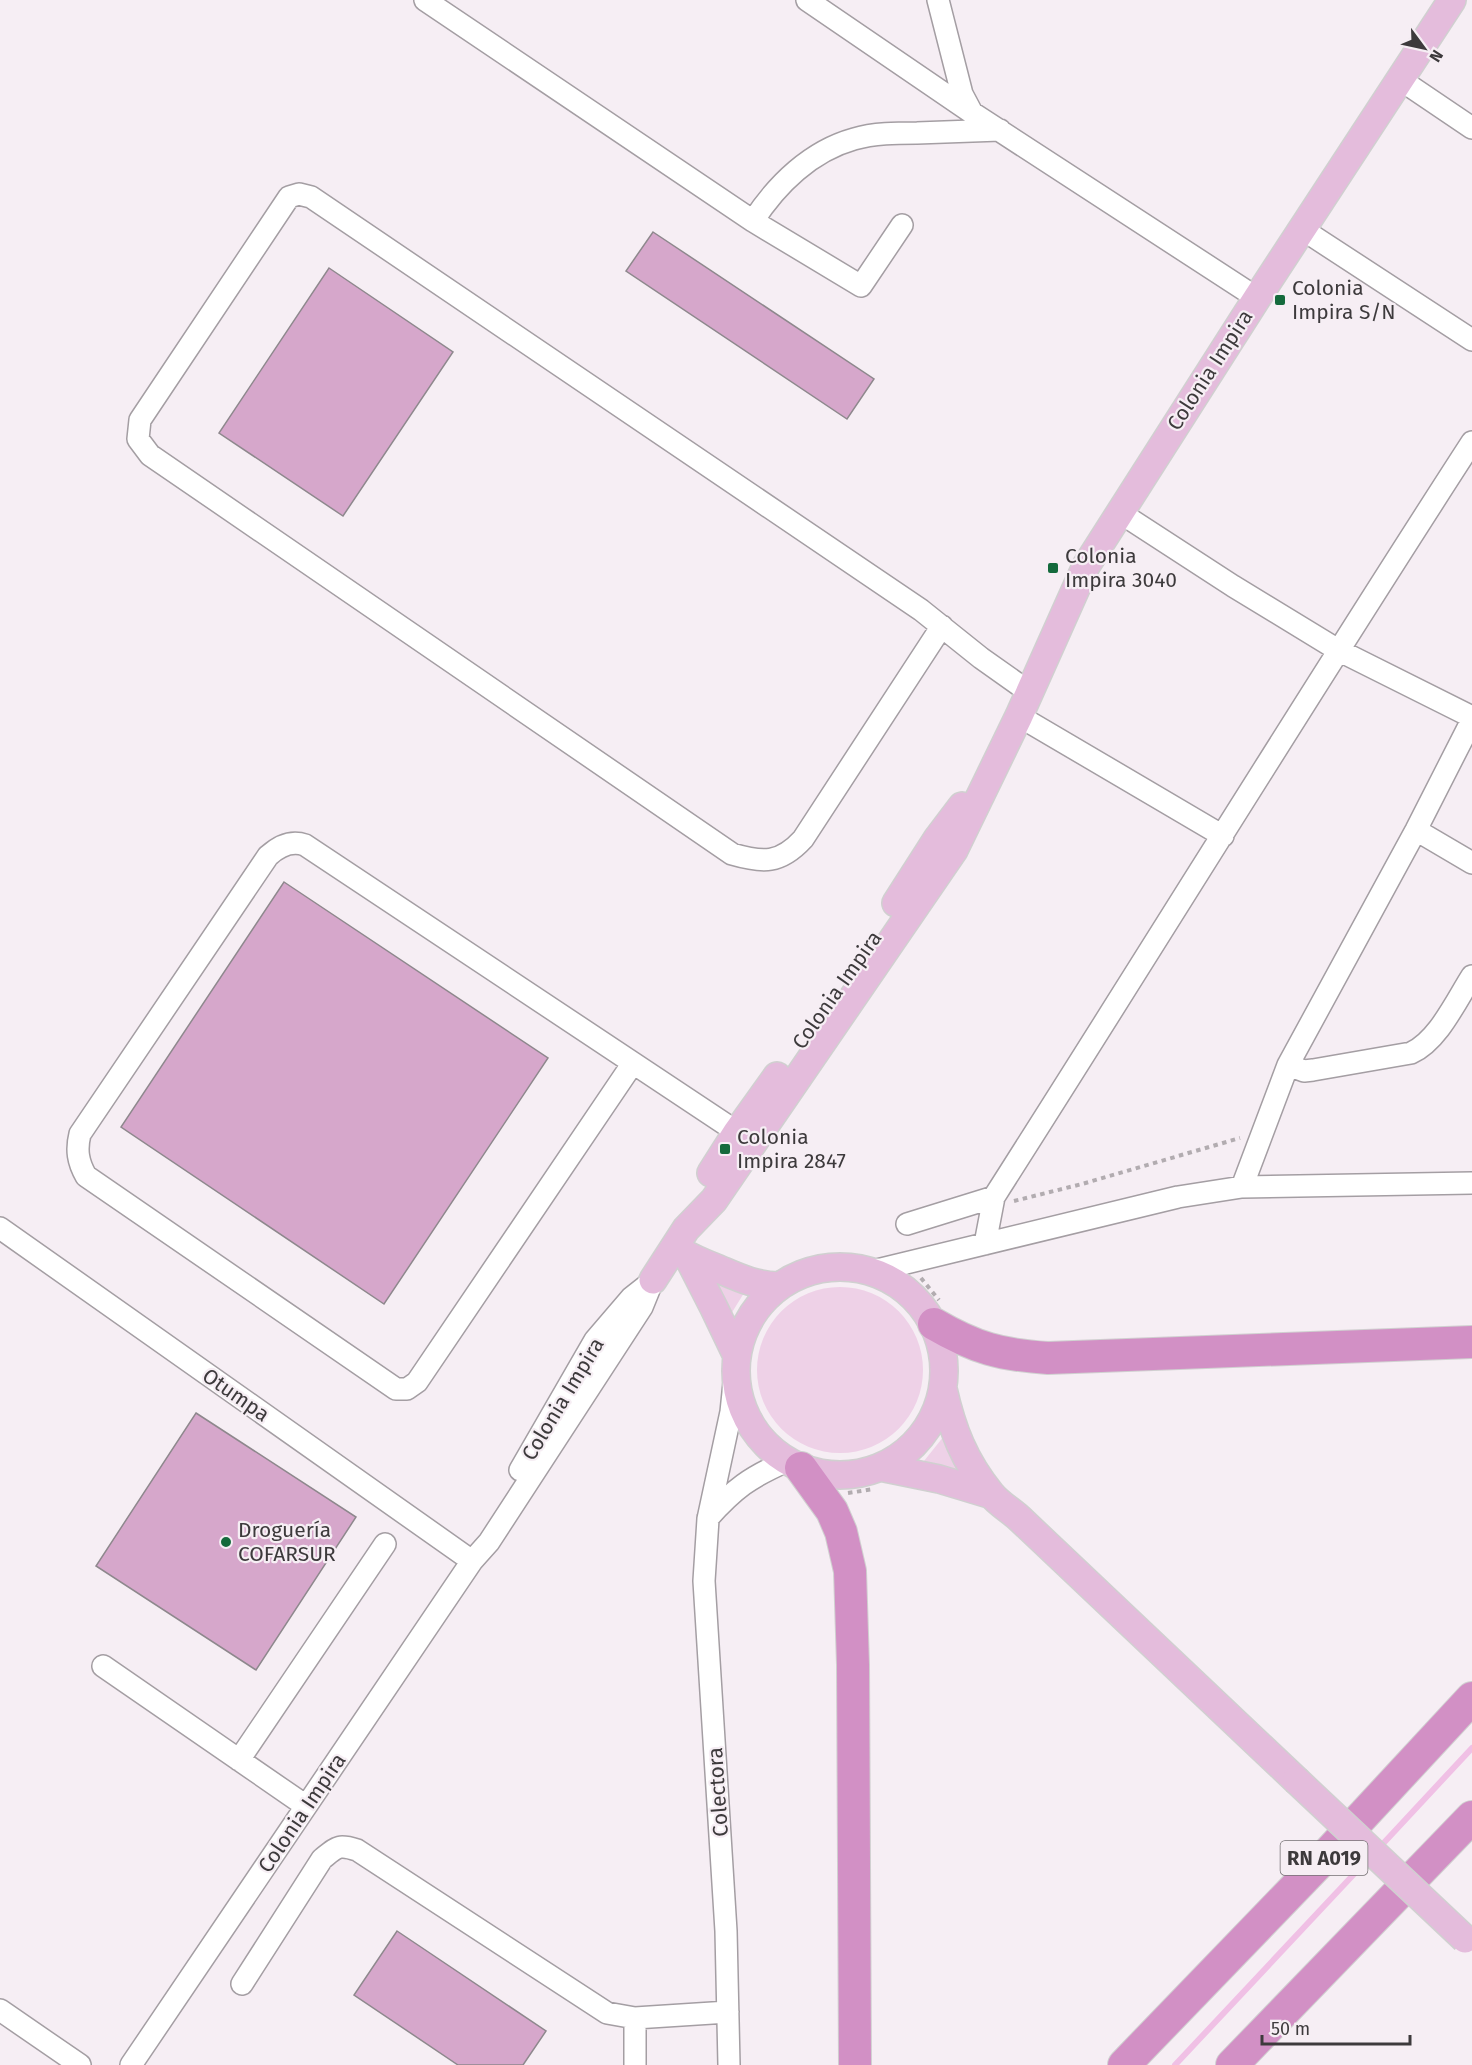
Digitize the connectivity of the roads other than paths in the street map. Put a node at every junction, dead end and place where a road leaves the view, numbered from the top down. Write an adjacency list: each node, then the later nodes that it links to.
1 (425, 0): 9 (street)
2 (807, 0): 6 (street)
3 (938, 0): 6 (street)
4 (1452, 0): 5 (main road, Colonia Impira)
5 (1401, 80): 7 (street); 11 (main road, Colonia Impira)
6 (971, 112): 8 (street)
7 (1472, 128)
8 (1000, 130): 9 (street); 12 (street)
9 (753, 221): 10 (street)
10 (902, 225)
11 (1302, 229): 12 (main road, Colonia Impira); 13 (street)
12 (1257, 298): 15 (main road, Colonia Impira)
13 (1472, 340)
14 (1472, 442): 17 (street)
15 (1119, 512): 17 (street); 18 (main road, Colonia Impira)
16 (942, 626): 16 (street); 18 (street)
17 (1338, 650): 20 (street); 23 (street)
18 (1029, 692): 19 (main road, Colonia Impira)
19 (1019, 716): 21 (main road, Colonia Impira); 23 (street)
20 (1472, 718): 22 (street)
21 (999, 758): 28 (main road, Colonia Impira); 34 (main road, Colonia Impira)
22 (1416, 830): 24 (street); 27 (street)
23 (1223, 836): 31 (street)
24 (1472, 863)
25 (1472, 976): 27 (street)
26 (633, 1063): 26 (street); 28 (street)
27 (1288, 1065): 30 (street)
28 (737, 1132): 34 (main road, Colonia Impira)
29 (1472, 1183): 30 (street)
30 (1242, 1187): 35 (street)
31 (994, 1197): 32 (street); 35 (street)
32 (907, 1224)
33 (0, 1228): 48 (street, Otumpa)
34 (683, 1244): 37 (main road, Colonia Impira); 38 (main road); 41 (main road)
35 (985, 1244): 36 (street)
36 (873, 1271): 38 (main road); 39 (main road)
37 (653, 1280): 48 (street, Colonia Impira)
38 (778, 1287): 41 (main road)
39 (934, 1324): 40 (highway); 42 (main road)
40 (1472, 1342)
41 (736, 1365): 43 (main road); 46 (street, Colectora)
42 (943, 1389): 44 (main road); 45 (main road)
43 (794, 1465): 44 (main road); 46 (street); 63 (highway)
44 (880, 1467): 45 (main road)
45 (992, 1495): 54 (main road, bridge)
46 (708, 1519): 57 (street, Colectora)
47 (385, 1544): 51 (street)
48 (472, 1561): 52 (street, Colonia Impira)
49 (103, 1666): 51 (street)
50 (1472, 1698): 64 (highway, RN A019)
51 (239, 1760): 52 (street)
52 (306, 1806): 60 (street, Colonia Impira)
53 (1472, 1817): 65 (highway)
54 (1468, 1942)
55 (242, 1984): 58 (street)
56 (0, 2010): 59 (street)
57 (728, 2012): 58 (street); 62 (street, Colectora)
58 (635, 2018): 61 (street)
59 (81, 2065)
60 (131, 2065)
61 (634, 2065)
62 (729, 2065)
63 (855, 2065)
64 (1124, 2065)
65 (1232, 2065)

